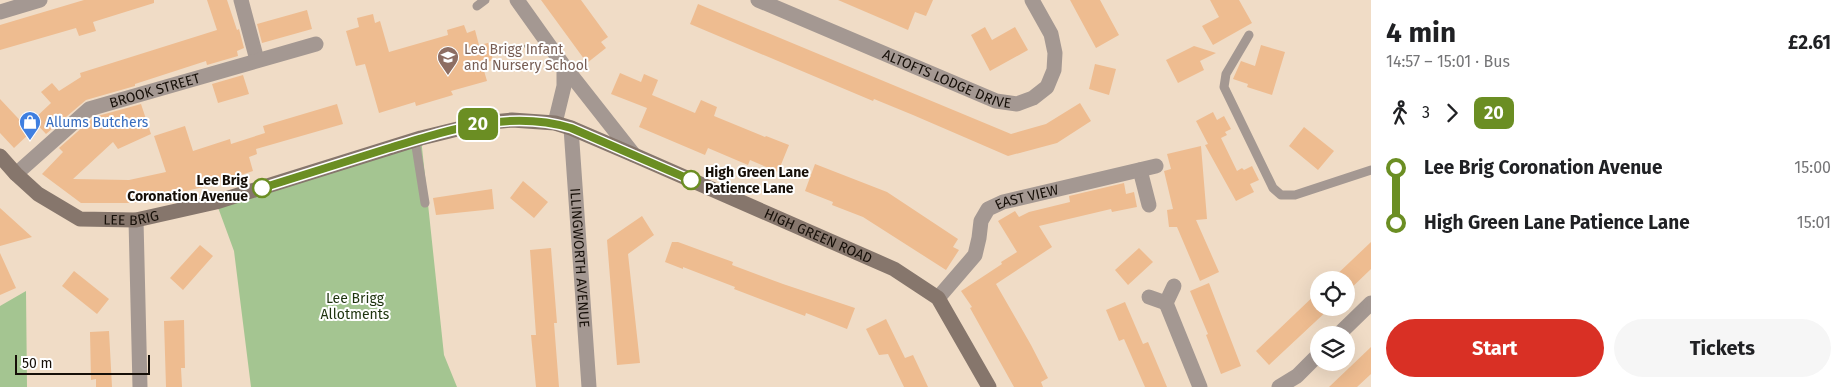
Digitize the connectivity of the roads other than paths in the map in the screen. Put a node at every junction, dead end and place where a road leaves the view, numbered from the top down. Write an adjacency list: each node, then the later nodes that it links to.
1 (40, 0): 8 (street)
2 (241, 0): 11 (street)
3 (485, 0): 7 (lane)
4 (517, 0): 12 (street)
5 (758, 0): 6 (street, ALTOFTS LODGE DRIVE)
6 (1032, 0)
7 (477, 6)
8 (0, 12)
9 (1249, 35): 20 (lane)
10 (316, 44): 11 (street, BROOK STREET)
11 (257, 60): 21 (street, BROOK STREET)
12 (564, 66): 13 (street); 16 (street)
13 (555, 124): 14 (street, LEE BRIG); 15 (street, LEE BRIG)
14 (571, 128): 16 (street, HIGH GREEN ROAD); 33 (street, ILLINGWORTH AVENUE)
15 (415, 140): 22 (lane); 24 (street, LEE BRIG)
16 (634, 155): 27 (street, HIGH GREEN ROAD)
17 (0, 156): 21 (street, LEE BRIG)
18 (1156, 166): 19 (street, EAST VIEW)
19 (1140, 170): 23 (street); 27 (street, EAST VIEW)
20 (1371, 170)
21 (16, 174): 24 (street, LEE BRIG)
22 (425, 203)
23 (1149, 205)
24 (136, 220): 32 (street)
25 (1174, 286): 28 (street)
26 (1149, 297): 28 (street)
27 (938, 298): 34 (street, HIGH GREEN ROAD)
28 (1166, 303): 35 (street)
29 (1371, 303): 30 (street)
30 (1347, 326)
31 (1310, 363): 36 (street)
32 (140, 387)
33 (590, 387)
34 (989, 387)
35 (1200, 387)
36 (1279, 387)

